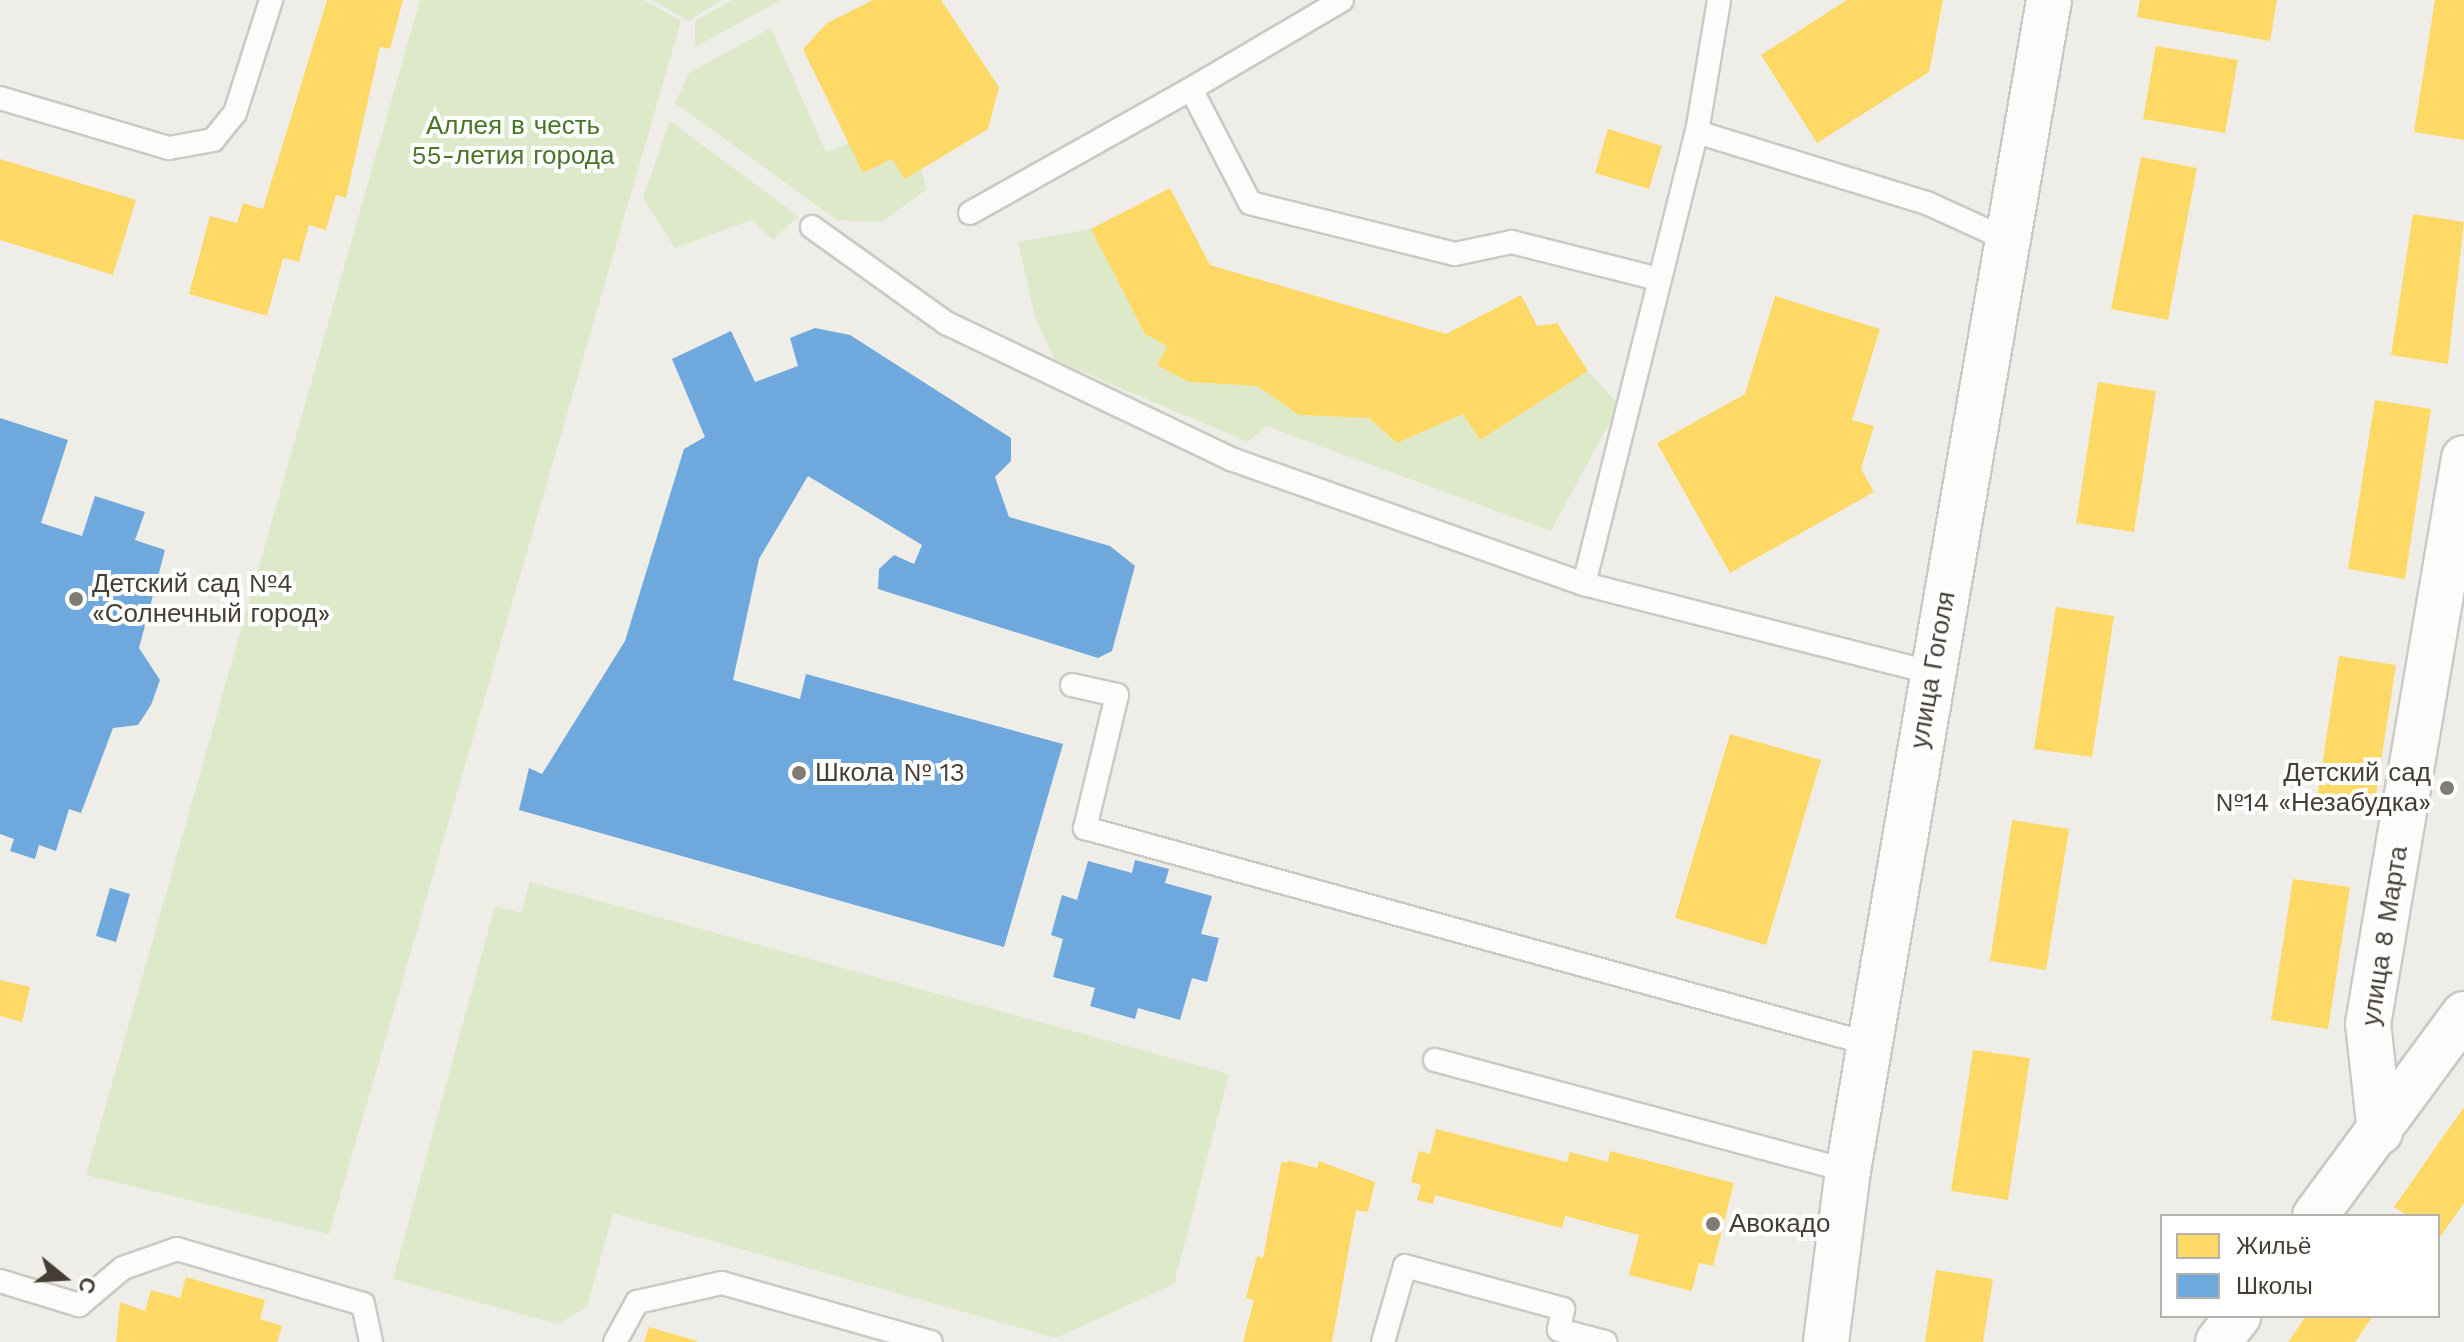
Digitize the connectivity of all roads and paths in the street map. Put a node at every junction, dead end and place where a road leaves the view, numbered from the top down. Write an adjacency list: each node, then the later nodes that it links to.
1 (271, 0): 6 (lane)
2 (1342, 0): 5 (lane)
3 (1719, 0): 7 (lane)
4 (2049, 0): 10 (street, улица Гоголя)
5 (1191, 89): 8 (lane); 11 (lane)
6 (0, 98)
7 (1697, 132): 10 (lane); 11 (lane)
8 (970, 213)
9 (812, 227): 13 (lane)
10 (2006, 239): 14 (street, улица Гоголя)
11 (1658, 279): 13 (lane)
12 (2464, 458): 19 (street, улица 8 Марта)
13 (1584, 584): 14 (lane)
14 (1932, 673): 17 (street, улица Гоголя)
15 (1072, 685): 17 (lane)
16 (2464, 1014): 19 (street)
17 (1870, 1044): 20 (street, улица Гоголя)
18 (1435, 1060): 20 (lane)
19 (2380, 1132): 21 (street)
20 (1848, 1171): 30 (street, улица Гоголя)
21 (2317, 1214)
22 (0, 1281): 25 (lane)
23 (2236, 1318): 31 (street)
24 (1558, 1336): 28 (lane); 29 (lane)
25 (371, 1342)
26 (615, 1342): 27 (lane)
27 (931, 1342)
28 (1383, 1342)
29 (1605, 1342)
30 (1826, 1342)
31 (2218, 1342)

